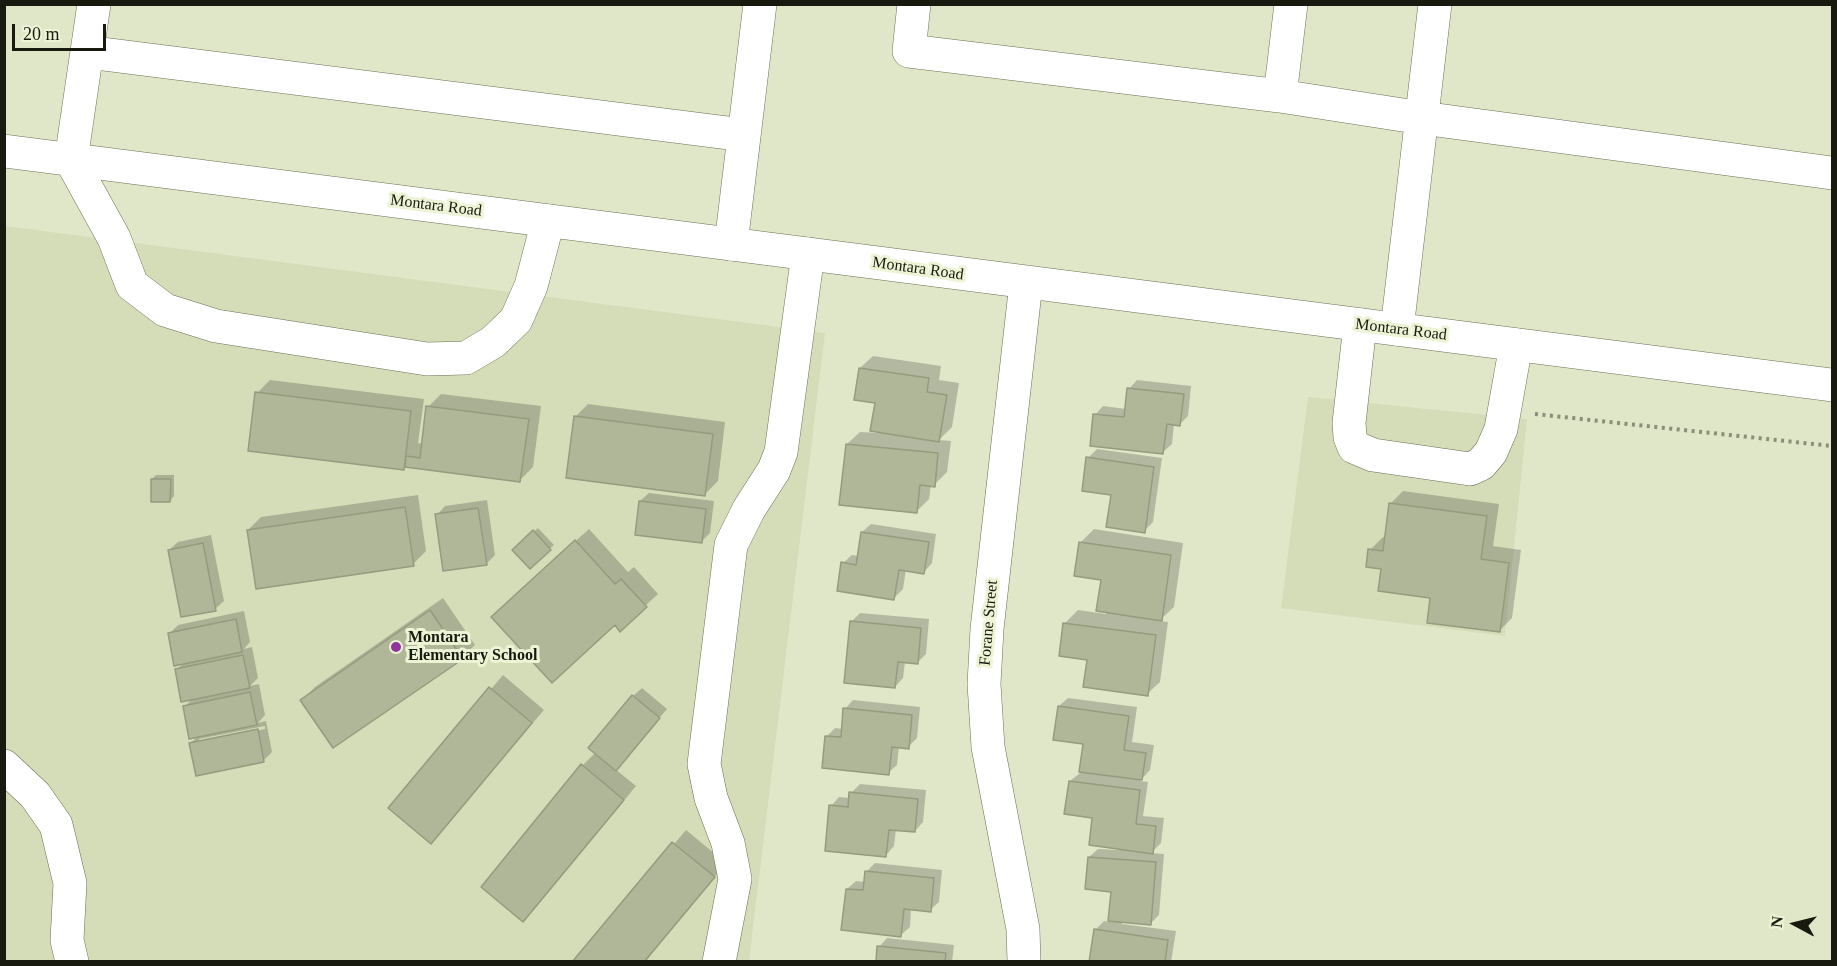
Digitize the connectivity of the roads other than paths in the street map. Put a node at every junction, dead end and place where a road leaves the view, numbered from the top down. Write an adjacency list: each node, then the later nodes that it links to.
1 (94, 4): 6 (street)
2 (760, 4): 9 (street)
3 (914, 4): 7 (street)
4 (1291, 4): 7 (street)
5 (1435, 4): 8 (street)
6 (87, 52): 9 (street); 11 (street)
7 (1280, 96): 8 (street)
8 (1422, 118): 12 (street); 18 (street)
9 (744, 135): 14 (street)
10 (4, 151): 11 (street, Montara Road)
11 (71, 160): 13 (street, Montara Road); 13 (street)
12 (1833, 173)
13 (548, 221): 14 (street, Montara Road)
14 (731, 244): 15 (street, Montara Road)
15 (808, 254): 16 (street, Montara Road); 23 (street)
16 (1026, 283): 17 (street, Montara Road); 24 (street, Forane Street)
17 (1360, 325): 18 (street, Montara Road); 19 (street)
18 (1397, 329): 19 (street, Montara Road)
19 (1516, 345): 20 (street, Montara Road)
20 (1833, 386)
21 (4, 766): 22 (street)
22 (65, 954)
23 (719, 962)
24 (1024, 962)

